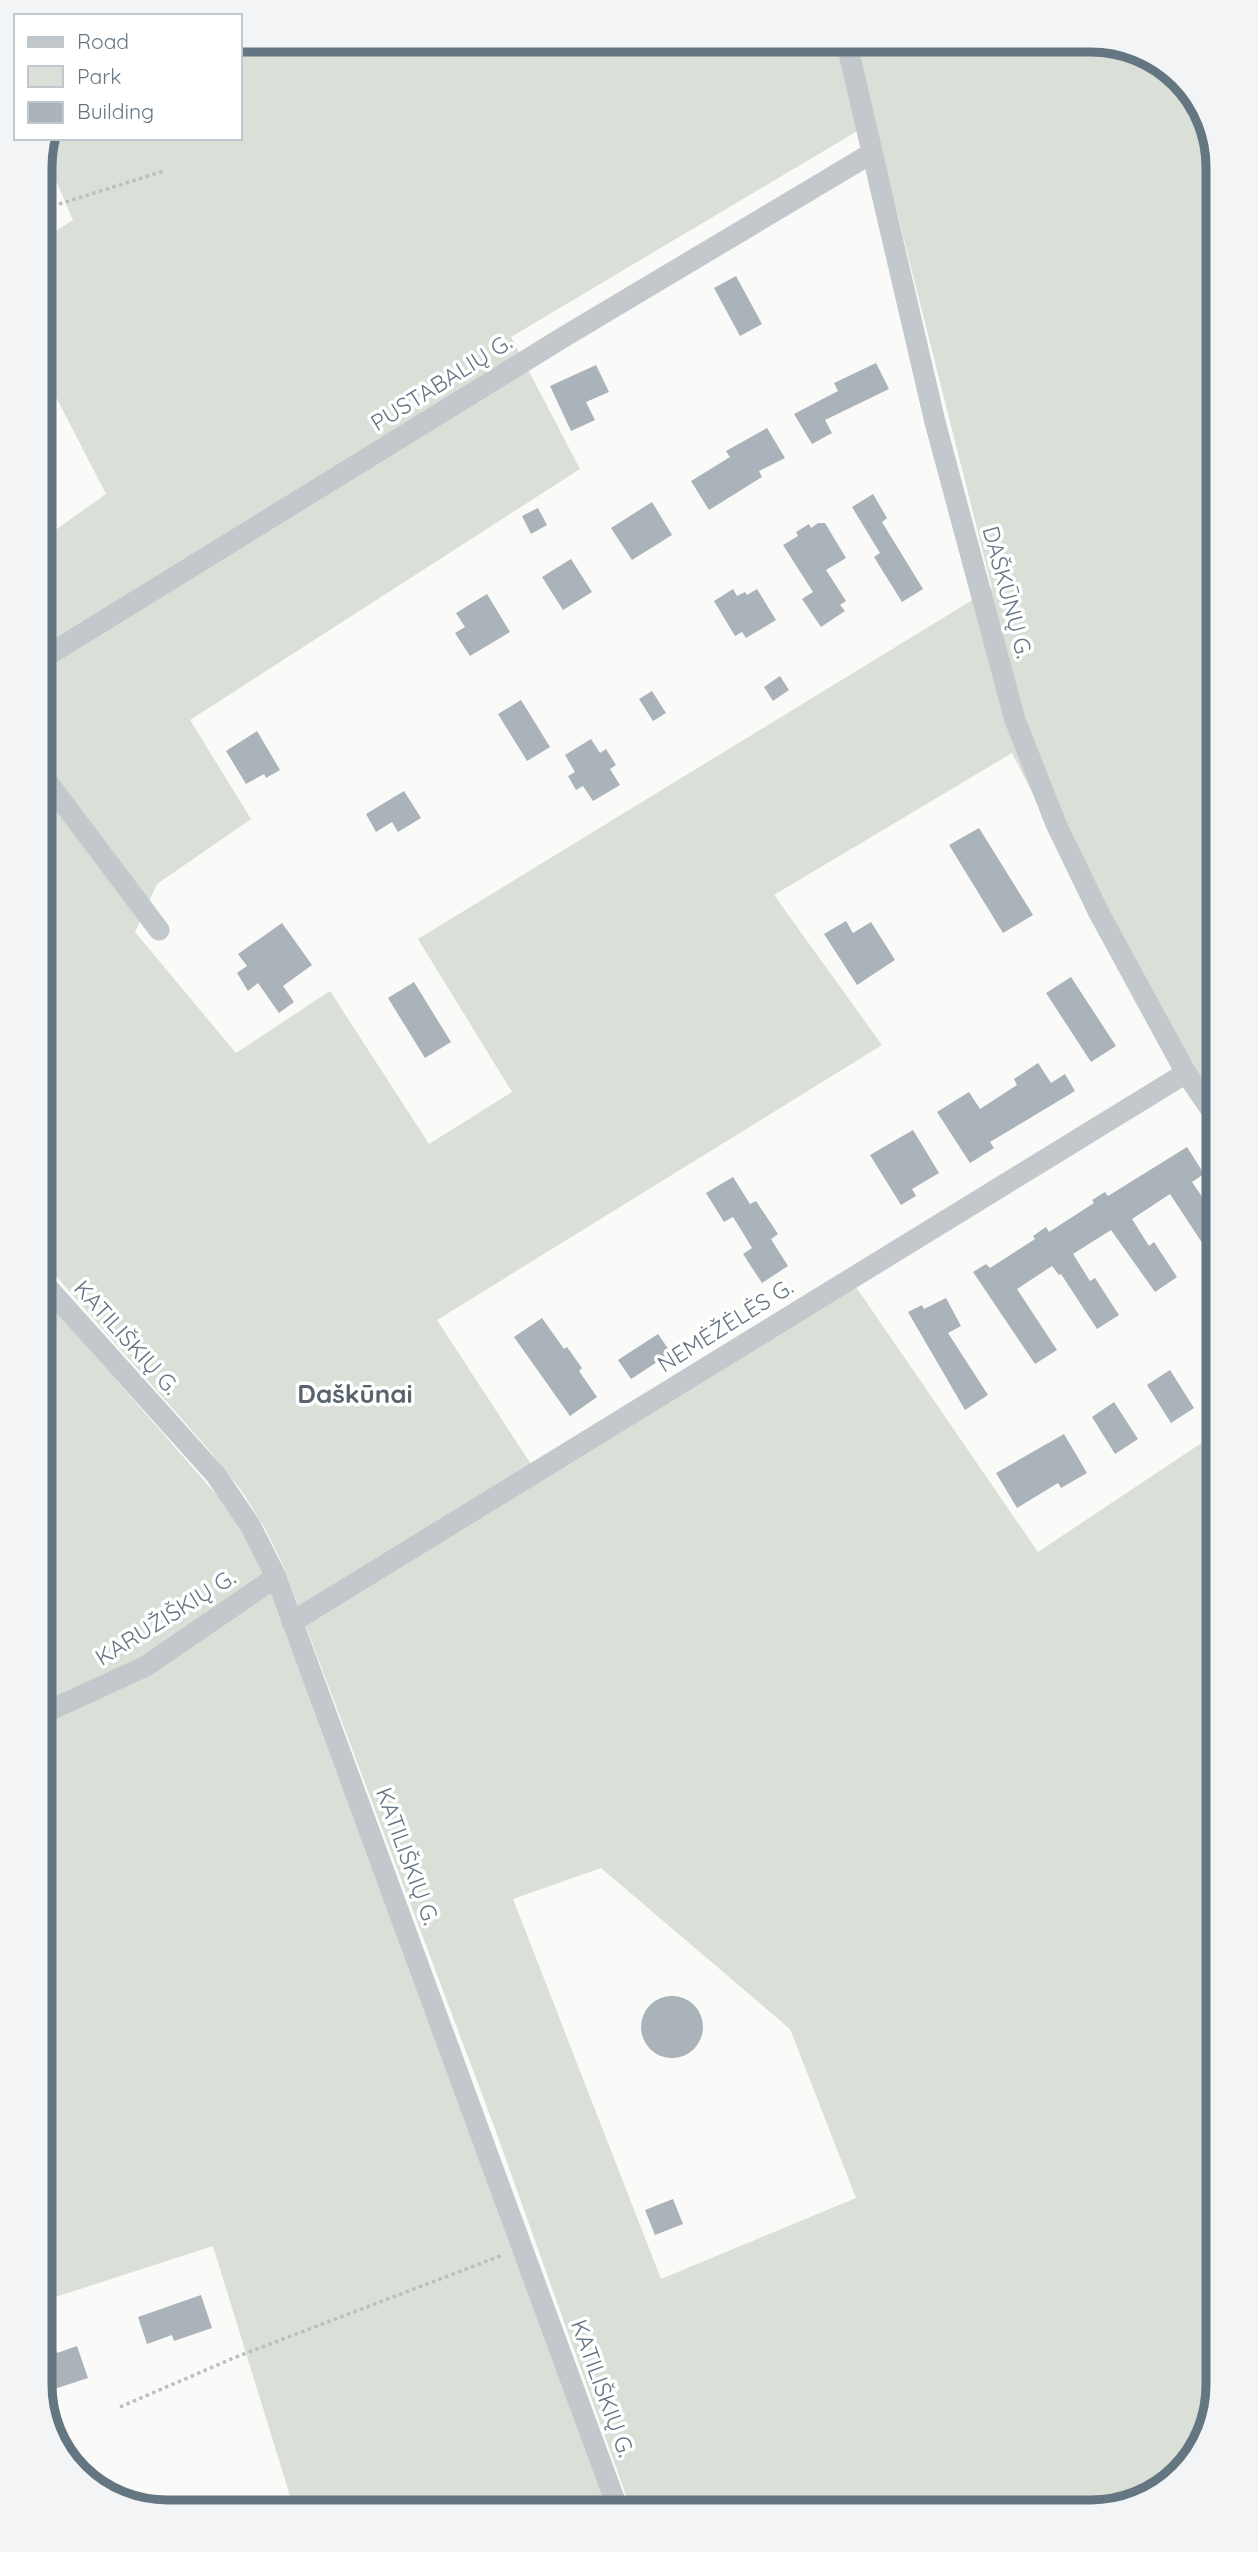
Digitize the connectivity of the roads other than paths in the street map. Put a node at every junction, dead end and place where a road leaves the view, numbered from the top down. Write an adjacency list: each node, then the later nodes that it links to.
1 (849, 53): 2 (street, DAŠKŪNŲ G.)
2 (872, 153): 3 (street, PUSTABALIŲ G.); 6 (street, DAŠKŪNŲ G.)
3 (53, 652)
4 (53, 789): 5 (street)
5 (159, 930)
6 (1186, 1073): 7 (street, DAŠKŪNŲ G.); 10 (street, NEMĖŽĖLĖS G.)
7 (1206, 1102)
8 (52, 1293): 9 (street, KATILIŠKIŲ G.)
9 (276, 1577): 10 (street, KATILIŠKIŲ G.); 11 (street, KARUŽIŠKIŲ G.)
10 (292, 1622): 12 (street, KATILIŠKIŲ G.)
11 (52, 1709)
12 (615, 2499)

